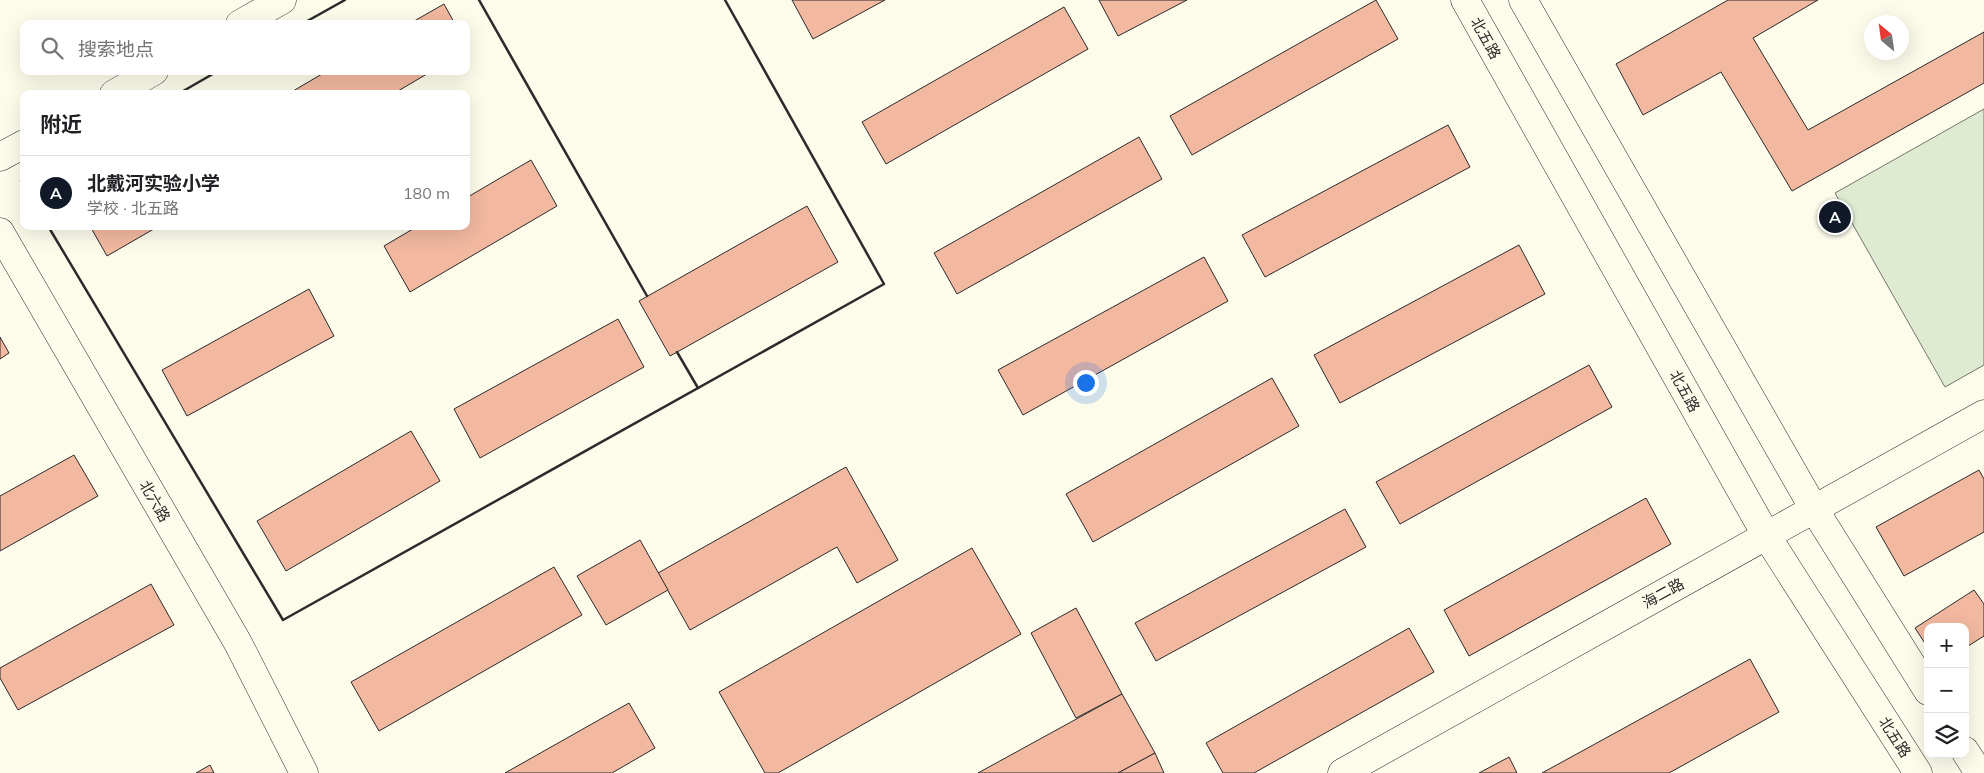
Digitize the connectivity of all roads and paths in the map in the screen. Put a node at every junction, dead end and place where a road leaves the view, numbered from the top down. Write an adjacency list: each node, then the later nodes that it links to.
1 (282, 0): 4 (main road)
2 (1465, 0): 12 (main road, 北五路)
3 (1523, 0): 11 (main road)
4 (247, 20)
5 (147, 75): 6 (main road)
6 (121, 90)
7 (20, 146): 8 (main road)
8 (0, 157)
9 (0, 232): 15 (main road, 北六路)
10 (1984, 414): 11 (main road, 海二路)
11 (1814, 509): 12 (main road, 海二路); 13 (main road)
12 (1766, 535): 16 (main road, 海二路); 17 (main road, 北五路)
13 (1924, 685)
14 (1969, 757): 18 (main road)
15 (304, 773)
16 (1342, 773)
17 (1918, 773)
18 (1979, 773)

